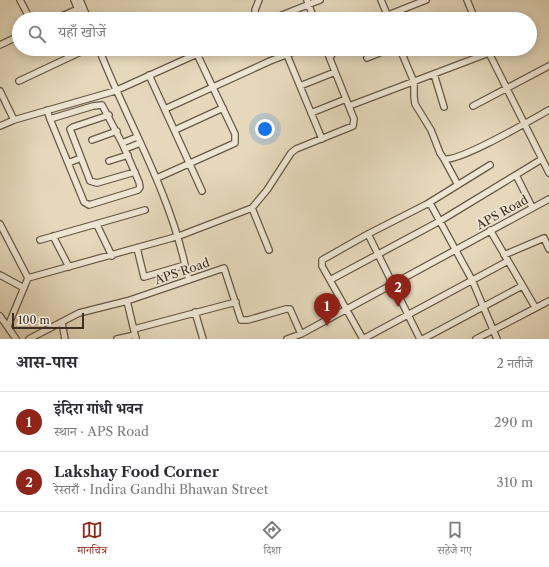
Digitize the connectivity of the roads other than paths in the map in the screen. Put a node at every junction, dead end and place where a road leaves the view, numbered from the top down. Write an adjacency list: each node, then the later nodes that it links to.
1 (20, 0): 11 (street)
2 (74, 0): 10 (street)
3 (80, 0): 14 (street)
4 (259, 0): 15 (street)
5 (320, 0): 9 (street)
6 (381, 0): 18 (street)
7 (426, 0): 19 (street)
8 (467, 0): 20 (street)
9 (308, 2): 16 (street); 17 (street)
10 (78, 9): 12 (street); 13 (street)
11 (26, 12)
12 (71, 12)
13 (79, 12)
14 (85, 12)
15 (255, 12)
16 (287, 12)
17 (312, 12)
18 (386, 12)
19 (399, 12)
20 (470, 12)
21 (12, 39): 22 (street)
22 (0, 45)
23 (72, 56): 39 (street)
24 (102, 56): 45 (street)
25 (192, 56): 38 (street)
26 (198, 56): 42 (street)
27 (285, 56): 42 (street)
28 (287, 56): 41 (street)
29 (372, 56): 34 (street)
30 (403, 56): 40 (street)
31 (476, 56): 37 (street)
32 (490, 56): 43 (street)
33 (330, 58): 36 (street)
34 (367, 58)
35 (549, 66): 43 (street)
36 (335, 72): 41 (street); 46 (street)
37 (434, 74): 40 (street); 50 (street)
38 (149, 75): 45 (street); 52 (street)
39 (19, 81)
40 (414, 82): 48 (street); 71 (street)
41 (300, 86): 56 (street)
42 (213, 87): 51 (street); 52 (street)
43 (506, 88): 49 (street); 60 (street)
44 (0, 91): 59 (street)
45 (115, 91): 47 (street); 64 (street)
46 (346, 99): 48 (street); 56 (street)
47 (72, 103): 53 (street); 55 (street)
48 (349, 106): 65 (street)
49 (473, 106)
50 (444, 107)
51 (223, 108): 62 (street); 75 (street)
52 (165, 109): 62 (street)
53 (47, 110): 58 (street); 59 (street)
54 (549, 110): 60 (street)
55 (75, 111): 57 (street); 58 (street)
56 (311, 114): 65 (street)
57 (109, 115): 63 (street); 70 (street)
58 (50, 119): 74 (street)
59 (14, 120): 61 (street)
60 (524, 123): 71 (street); 72 (street)
61 (0, 126)
62 (175, 130): 75 (street)
63 (116, 131): 66 (street); 67 (street)
64 (137, 137): 67 (street); 68 (street)
65 (322, 139): 86 (street)
66 (92, 140)
67 (122, 143): 69 (street)
68 (140, 143): 69 (street); 80 (street)
69 (127, 152): 73 (street); 77 (street)
70 (81, 158): 74 (street); 77 (street)
71 (444, 159): 81 (street)
72 (542, 159): 78 (street); 79 (street)
73 (109, 161)
74 (68, 163): 77 (street)
75 (190, 163): 80 (street); 82 (street)
76 (490, 165): 81 (street)
77 (135, 172)
78 (549, 173)
79 (516, 175): 85 (street); 88 (street)
80 (157, 178): 94 (street)
81 (458, 185): 84 (street)
82 (202, 191)
83 (549, 199): 85 (street, APS Road)
84 (427, 204): 88 (street); 92 (street)
85 (532, 207): 91 (street, APS Road)
86 (252, 208): 94 (street); 98 (street)
87 (145, 210): 90 (street)
88 (440, 221): 99 (street); 100 (street)
89 (0, 224): 107 (street)
90 (97, 225): 93 (street); 102 (street)
91 (490, 230): 99 (street, APS Road); 101 (street)
92 (368, 234): 100 (street); 109 (street)
93 (53, 236): 95 (street); 105 (street)
94 (179, 236): 96 (street); 104 (street)
95 (40, 240)
96 (137, 248): 102 (street); 104 (street)
97 (549, 249): 101 (street)
98 (269, 250)
99 (455, 250): 110 (street); 111 (street, APS Road)
100 (379, 255): 109 (street); 111 (street)
101 (504, 255): 103 (street)
102 (112, 256): 105 (street)
103 (508, 261): 110 (street); 112 (street)
104 (185, 265): 108 (street)
105 (69, 267): 107 (street)
106 (0, 275): 113 (street)
107 (28, 278): 113 (street)
108 (189, 280): 114 (street, APS Road); 116 (street, APS Road)
109 (330, 280): 119 (street)
110 (472, 280): 117 (street); 121 (street)
111 (393, 283): 119 (street, APS Road); 121 (street)
112 (522, 286): 117 (street); 118 (street)
113 (24, 288): 124 (street)
114 (127, 301): 123 (street, APS Road); 125 (street)
115 (549, 301): 118 (street)
116 (236, 302): 120 (street); 127 (street, APS Road)
117 (483, 307): 126 (street); 136 (street)
118 (535, 307): 126 (street)
119 (346, 308): 127 (street, APS Road); 135 (street)
120 (195, 312): 125 (street); 133 (street)
121 (409, 315): 135 (street); 136 (street)
122 (0, 316): 124 (street)
123 (62, 323): 130 (street, APS Road); 131 (street)
124 (8, 326): 129 (street)
125 (134, 329): 128 (street)
126 (493, 330): 137 (street); 138 (street)
127 (301, 334): 134 (street)
128 (135, 337): 132 (street)
129 (16, 339)
130 (29, 339)
131 (65, 339)
132 (117, 339)
133 (203, 339)
134 (287, 339)
135 (363, 339)
136 (422, 339)
137 (476, 339)
138 (497, 339)

